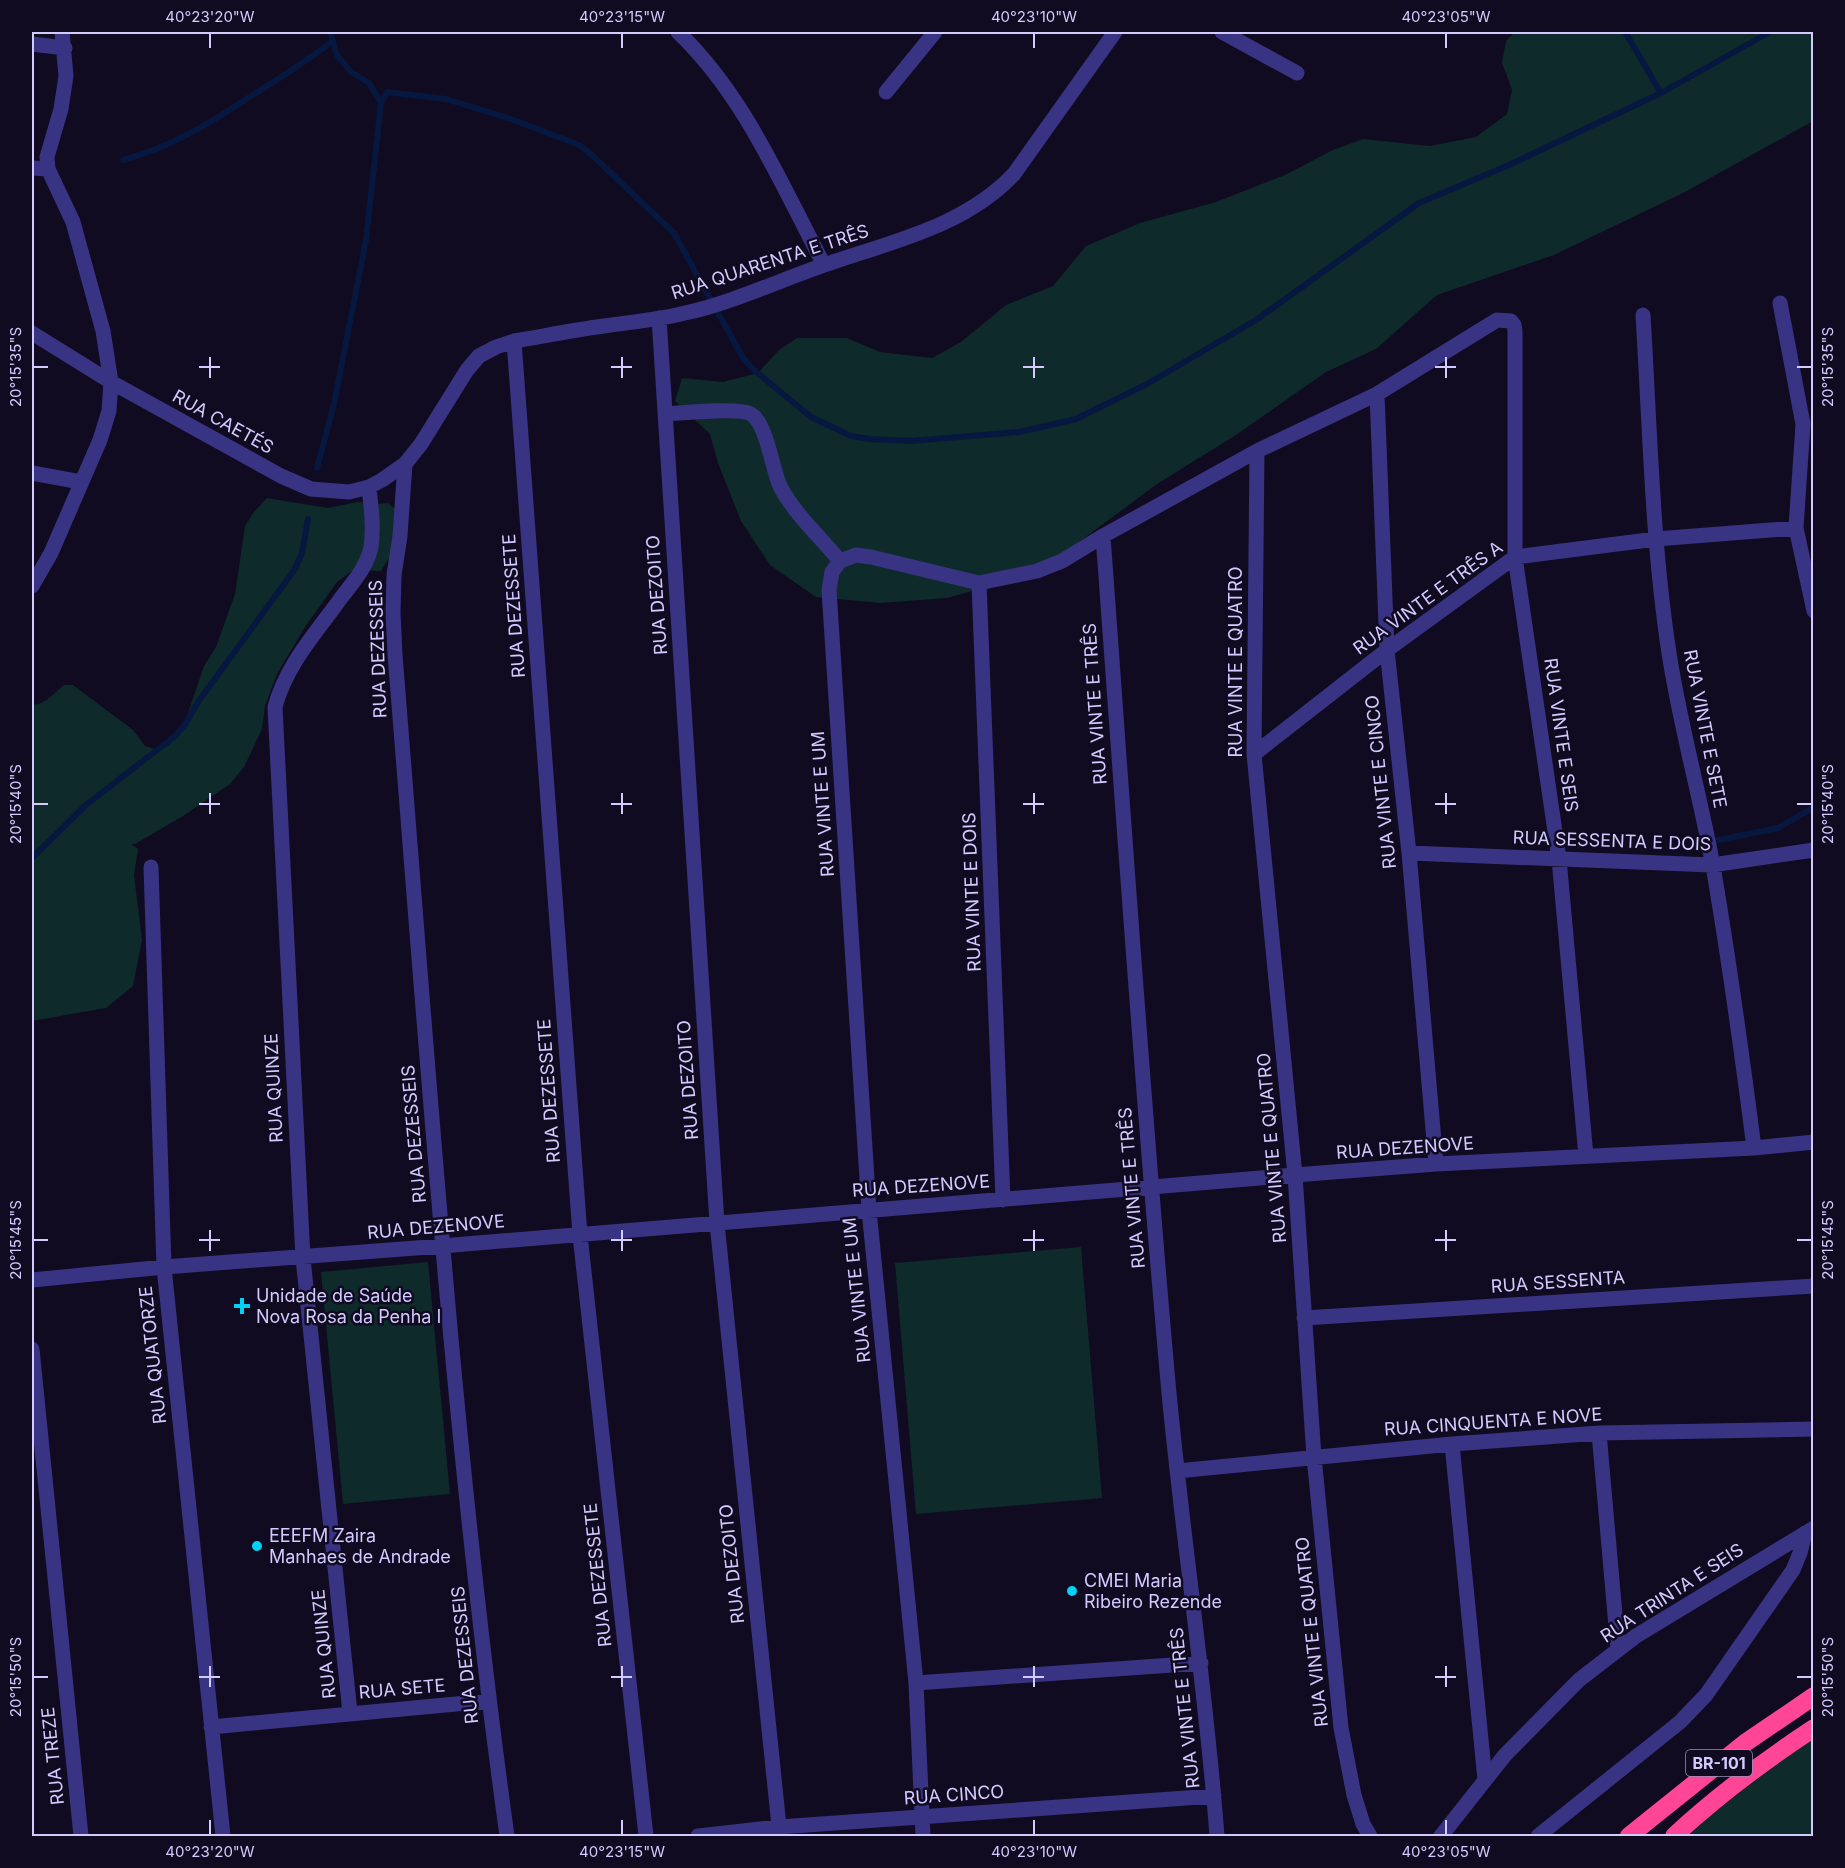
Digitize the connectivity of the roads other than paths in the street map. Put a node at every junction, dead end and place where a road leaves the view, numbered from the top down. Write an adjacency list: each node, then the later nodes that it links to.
1 (62, 32): 7 (street)
2 (678, 32): 12 (street)
3 (934, 32): 9 (street)
4 (1115, 32): 12 (street, RUA QUARENTA E TRÊS)
5 (1222, 32): 8 (street)
6 (32, 44): 7 (street)
7 (65, 48): 11 (street)
8 (1297, 73)
9 (886, 92)
10 (32, 168): 11 (street)
11 (48, 170): 18 (street)
12 (824, 265): 15 (street, RUA QUARENTA E TRÊS)
13 (1780, 303): 21 (street)
14 (1643, 315): 29 (street, RUA VINTE E SETE)
15 (658, 318): 17 (street, RUA QUARENTA E TRÊS); 20 (street, RUA DEZOITO)
16 (32, 333): 18 (street, RUA CAETÉS)
17 (514, 341): 23 (street, RUA QUARENTA E TRÊS); 51 (street, RUA DEZESSETE)
18 (111, 382): 25 (street); 26 (street, RUA CAETÉS)
19 (1377, 394): 22 (street); 30 (street, RUA VINTE E SEIS); 35 (street, RUA VINTE E CINCO)
20 (665, 414): 31 (street); 50 (street, RUA DEZOITO)
21 (1808, 420): 27 (street)
22 (1257, 451): 28 (street); 36 (street, RUA VINTE E QUATRO)
23 (405, 464): 26 (street, RUA CAETÉS); 52 (street, RUA DEZESSEIS)
24 (32, 473): 25 (street)
25 (81, 482): 33 (street)
26 (369, 487): 53 (street, RUA QUINZE)
27 (1796, 528): 29 (street, RUA VINTE E TRÊS A); 34 (street)
28 (1103, 536): 32 (street); 47 (street, RUA VINTE E TRÊS)
29 (1656, 539): 30 (street, RUA VINTE E TRÊS A); 40 (street, RUA VINTE E SETE)
30 (1515, 557): 35 (street, RUA VINTE E TRÊS A); 39 (street, RUA VINTE E SEIS)
31 (840, 561): 32 (street); 49 (street, RUA VINTE E UM)
32 (979, 583): 48 (street, RUA VINTE E DOIS)
33 (32, 586)
34 (1814, 611)
35 (1388, 650): 36 (street, RUA VINTE E TRÊS A); 38 (street, RUA VINTE E CINCO)
36 (1254, 754): 46 (street, RUA VINTE E QUATRO)
37 (1814, 850): 40 (street, RUA SESSENTA E DOIS)
38 (1409, 853): 39 (street, RUA SESSENTA E DOIS); 45 (street, RUA VINTE E CINCO)
39 (1559, 859): 40 (street, RUA SESSENTA E DOIS); 44 (street, RUA VINTE E SEIS)
40 (1712, 865): 43 (street, RUA VINTE E SETE)
41 (152, 867): 54 (street, RUA QUATORZE)
42 (1814, 1143): 43 (street, RUA DEZENOVE)
43 (1754, 1148): 44 (street, RUA DEZENOVE)
44 (1586, 1156): 45 (street, RUA DEZENOVE)
45 (1436, 1164): 46 (street, RUA DEZENOVE)
46 (1295, 1175): 47 (street, RUA DEZENOVE); 57 (street, RUA VINTE E QUATRO)
47 (1150, 1187): 48 (street, RUA DEZENOVE); 63 (street, RUA VINTE E TRÊS)
48 (1003, 1200): 49 (street, RUA DEZENOVE)
49 (868, 1210): 50 (street, RUA DEZENOVE); 67 (street, RUA VINTE E UM)
50 (717, 1223): 51 (street, RUA DEZENOVE); 76 (street, RUA DEZOITO)
51 (580, 1235): 52 (street, RUA DEZENOVE); 80 (street, RUA DEZESSETE)
52 (442, 1246): 53 (street, RUA DEZENOVE); 69 (street, RUA DEZESSEIS)
53 (303, 1258): 54 (street, RUA DEZENOVE); 70 (street, RUA QUINZE)
54 (164, 1267): 55 (street, RUA DEZENOVE); 71 (street, RUA QUATORZE)
55 (32, 1280)
56 (1814, 1286): 57 (street, RUA SESSENTA)
57 (1304, 1318): 62 (street, RUA VINTE E QUATRO)
58 (32, 1349): 77 (street, RUA TREZE)
59 (1814, 1429): 60 (street, RUA CINQUENTA E NOVE)
60 (1599, 1433): 61 (street, RUA CINQUENTA E NOVE); 65 (street)
61 (1452, 1444): 62 (street, RUA CINQUENTA E NOVE); 73 (street)
62 (1314, 1457): 63 (street, RUA CINQUENTA E NOVE); 84 (street, RUA VINTE E QUATRO)
63 (1177, 1471): 66 (street, RUA VINTE E TRÊS)
64 (1809, 1530): 65 (street, RUA TRINTA E SEIS); 86 (street)
65 (1618, 1649): 73 (street, RUA TRINTA E SEIS)
66 (1201, 1663): 67 (street); 74 (street, RUA VINTE E TRÊS)
67 (916, 1683): 75 (street, RUA VINTE E UM)
68 (1814, 1696): 87 (highway, BR-101)
69 (488, 1701): 70 (street, RUA SETE); 79 (street, RUA DEZESSEIS)
70 (350, 1713): 71 (street, RUA SETE)
71 (211, 1727): 78 (street, RUA QUATORZE)
72 (1814, 1728): 88 (highway, BR-101)
73 (1485, 1780): 85 (street, RUA TRINTA E SEIS)
74 (1214, 1796): 75 (street, RUA CINCO); 83 (street, RUA VINTE E TRÊS)
75 (921, 1816): 76 (street, RUA CINCO); 82 (street, RUA VINTE E UM)
76 (779, 1832): 81 (street, RUA CINCO)
77 (81, 1836)
78 (224, 1836)
79 (507, 1836)
80 (646, 1836)
81 (698, 1836)
82 (923, 1836)
83 (1217, 1836)
84 (1370, 1836)
85 (1441, 1836)
86 (1538, 1836)
87 (1629, 1836)
88 (1674, 1836)

